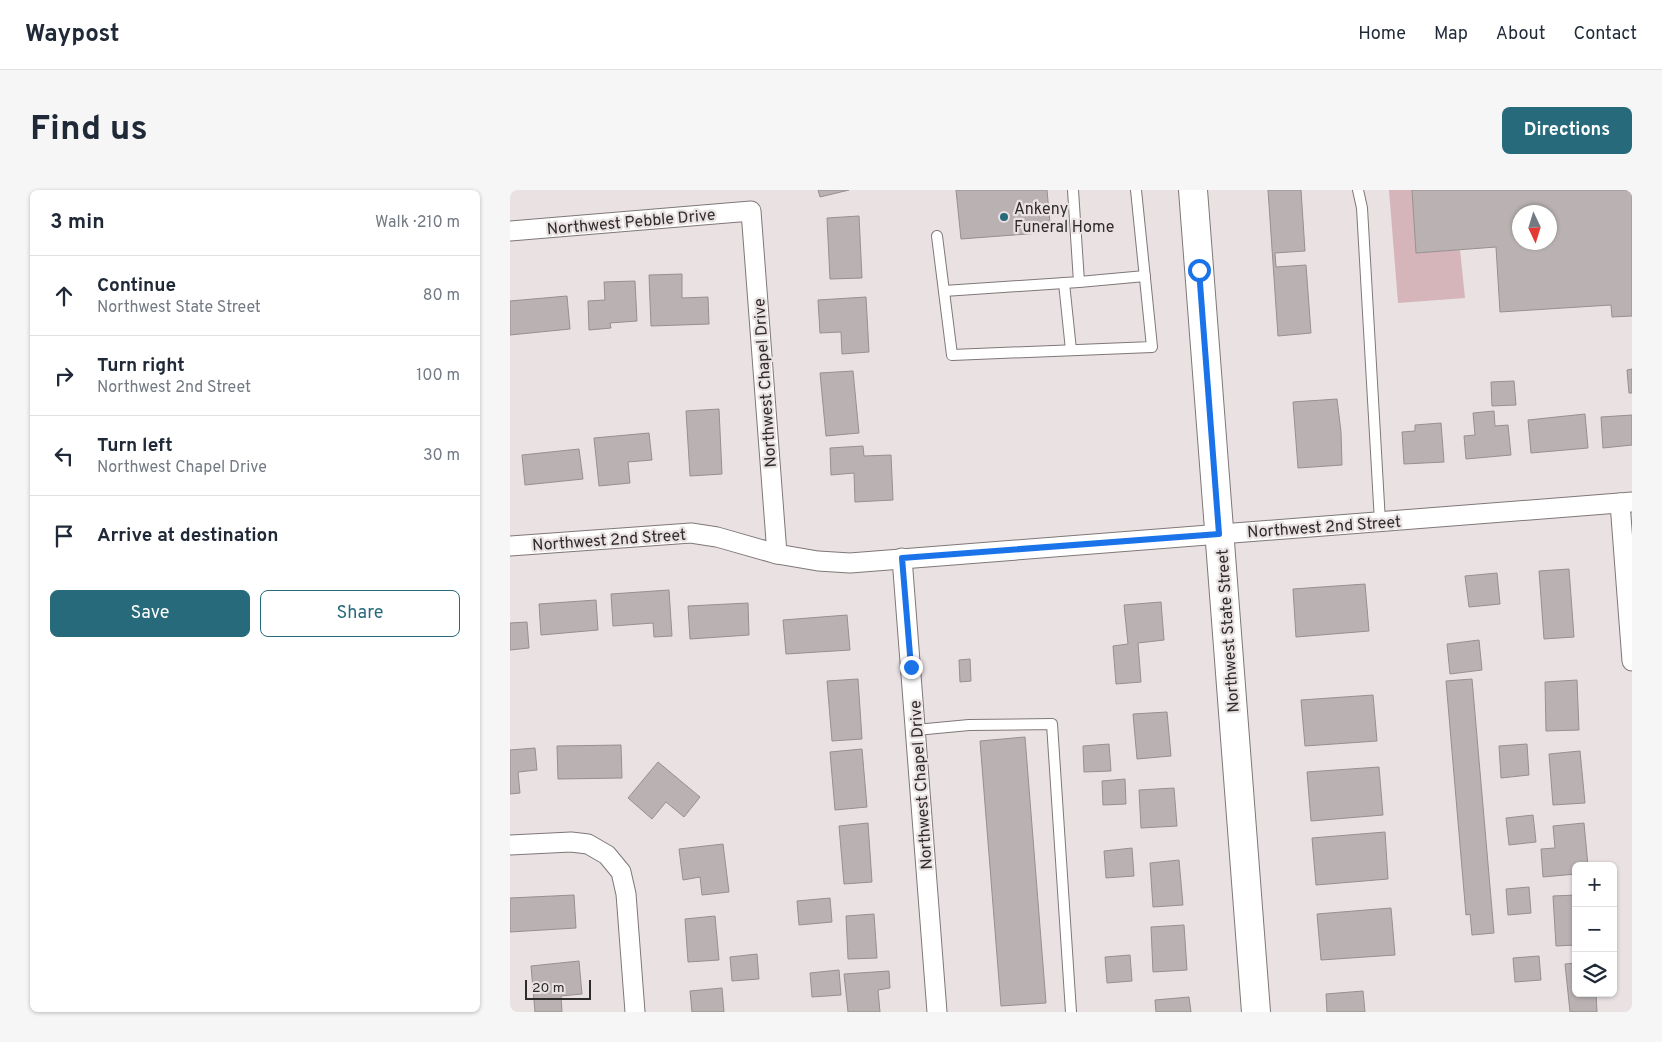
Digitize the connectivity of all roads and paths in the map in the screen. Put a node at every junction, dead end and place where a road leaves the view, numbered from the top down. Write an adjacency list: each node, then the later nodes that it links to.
1 (1073, 190): 9 (lane)
2 (1136, 190): 8 (lane)
3 (1193, 190): 15 (main road, Northwest State Street)
4 (1358, 190): 14 (lane)
5 (751, 211): 6 (street, Northwest Pebble Drive); 17 (street, Northwest Chapel Drive)
6 (510, 231)
7 (937, 236): 11 (lane)
8 (1145, 276): 9 (lane); 12 (lane)
9 (1079, 282): 10 (lane)
10 (1064, 283): 11 (lane); 12 (lane)
11 (944, 291): 12 (lane)
12 (1071, 350)
13 (1626, 503): 14 (street, Northwest 2nd Street); 19 (street)
14 (1380, 522): 15 (street, Northwest 2nd Street)
15 (1219, 534): 18 (street, Northwest 2nd Street); 25 (main road, Northwest State Street)
16 (510, 546): 17 (street, Northwest 2nd Street)
17 (777, 554): 18 (street, Northwest 2nd Street)
18 (902, 558): 20 (street, Northwest Chapel Drive)
19 (1632, 661)
20 (916, 730): 23 (street, Northwest Chapel Drive); 24 (lane)
21 (510, 845): 22 (street)
22 (635, 1012)
23 (937, 1012)
24 (1071, 1012)
25 (1256, 1012)

